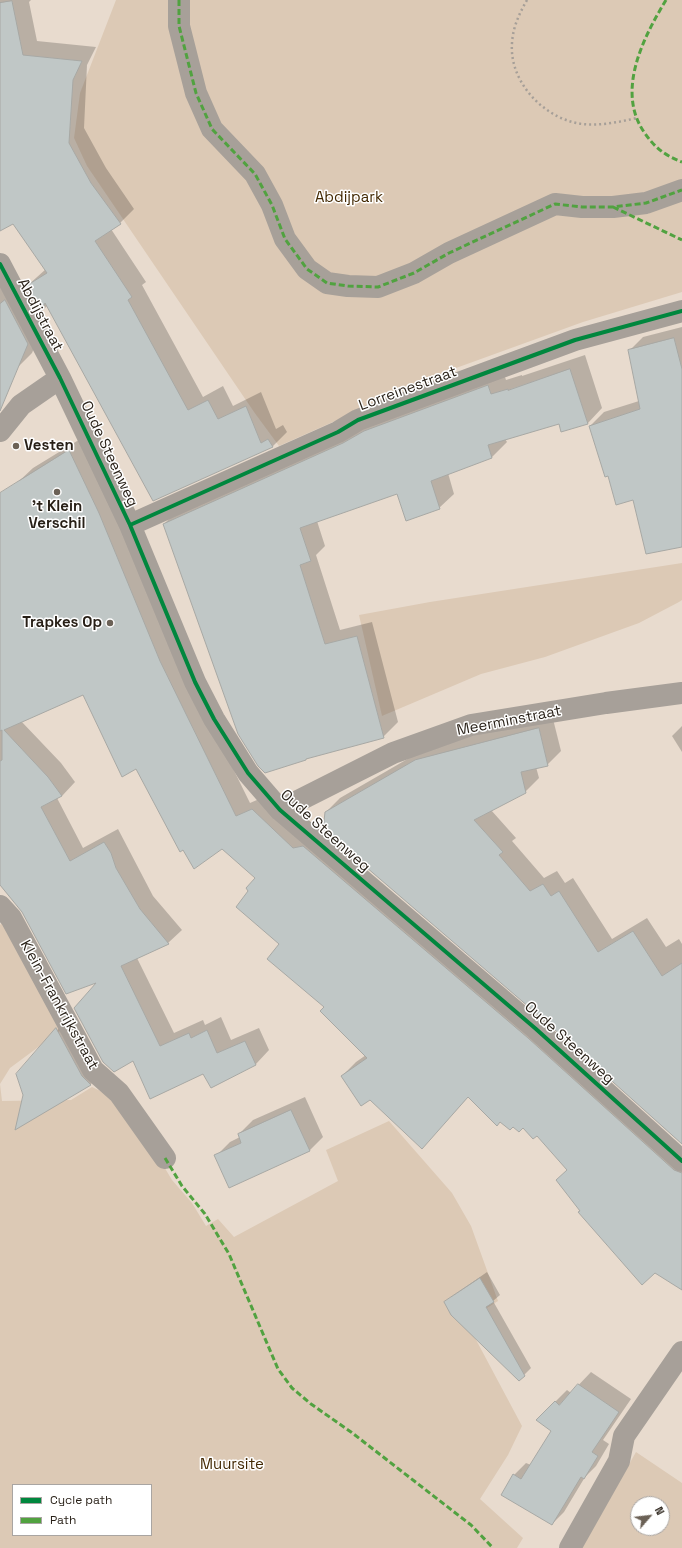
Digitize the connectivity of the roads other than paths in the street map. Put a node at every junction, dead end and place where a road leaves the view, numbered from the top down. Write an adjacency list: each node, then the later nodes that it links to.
1 (179, 0): 2 (street)
2 (682, 190)
3 (0, 264): 5 (street, Abdijstraat)
4 (682, 311): 7 (street, Lorreinestraat)
5 (60, 378): 6 (street); 7 (street, Oude Steenweg)
6 (0, 431)
7 (130, 525): 9 (street, Oude Steenweg)
8 (682, 693): 9 (street, Meerminstraat)
9 (280, 810): 12 (street, Oude Steenweg)
10 (0, 906): 11 (street, Klein-Frankrijkstraat)
11 (165, 1158)
12 (682, 1161)
13 (682, 1352): 14 (street)
14 (570, 1548)

